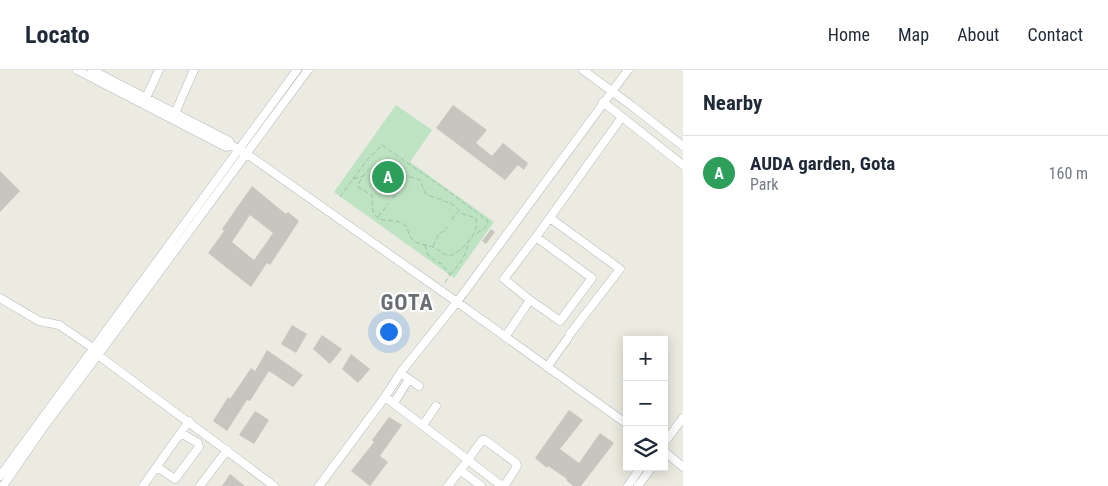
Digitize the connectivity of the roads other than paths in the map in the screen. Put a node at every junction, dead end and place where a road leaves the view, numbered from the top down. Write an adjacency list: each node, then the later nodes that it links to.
1 (77, 70): 10 (street)
2 (92, 70): 10 (street)
3 (159, 70): 10 (street)
4 (194, 70): 12 (street)
5 (297, 70): 16 (street)
6 (308, 70): 17 (street)
7 (583, 70): 9 (street)
8 (628, 70): 9 (street)
9 (612, 92): 11 (street); 15 (street)
10 (145, 101): 12 (street); 14 (street)
11 (603, 102): 13 (street); 25 (street)
12 (175, 113): 14 (street)
13 (622, 117): 18 (street); 19 (street)
14 (231, 145): 16 (street)
15 (683, 146)
16 (239, 150): 17 (street); 29 (street)
17 (247, 154): 25 (street); 30 (street)
18 (683, 165)
19 (550, 218): 20 (street); 22 (street)
20 (536, 237): 21 (street); 24 (street)
21 (592, 278): 22 (street); 26 (street)
22 (606, 288): 27 (street)
23 (0, 298): 29 (street)
24 (530, 300): 26 (street); 28 (street)
25 (457, 302): 28 (street); 32 (street)
26 (560, 321): 27 (street)
27 (570, 334): 31 (street)
28 (505, 336): 31 (street)
29 (93, 348): 30 (street); 52 (street)
30 (98, 355): 39 (street); 53 (street)
31 (547, 367): 40 (street)
32 (401, 372): 33 (street); 35 (street)
33 (409, 379): 34 (street); 36 (street)
34 (420, 386)
35 (385, 397): 36 (street); 57 (street)
36 (394, 403): 41 (street)
37 (436, 406): 41 (street)
38 (683, 418): 43 (street)
39 (189, 421): 42 (street); 44 (street)
40 (623, 421)
41 (423, 425): 46 (street)
42 (181, 433): 47 (street); 47 (street)
43 (668, 438)
44 (227, 450): 55 (street); 56 (street)
45 (668, 454): 48 (street)
46 (468, 460): 46 (street); 49 (street)
47 (157, 467): 54 (street)
48 (683, 467)
49 (460, 470): 58 (street); 59 (street)
50 (638, 471): 60 (street)
51 (649, 471): 61 (street)
52 (0, 476)
53 (4, 486)
54 (143, 486)
55 (200, 486)
56 (274, 486)
57 (320, 486)
58 (448, 486)
59 (481, 486)
60 (628, 486)
61 (638, 486)

